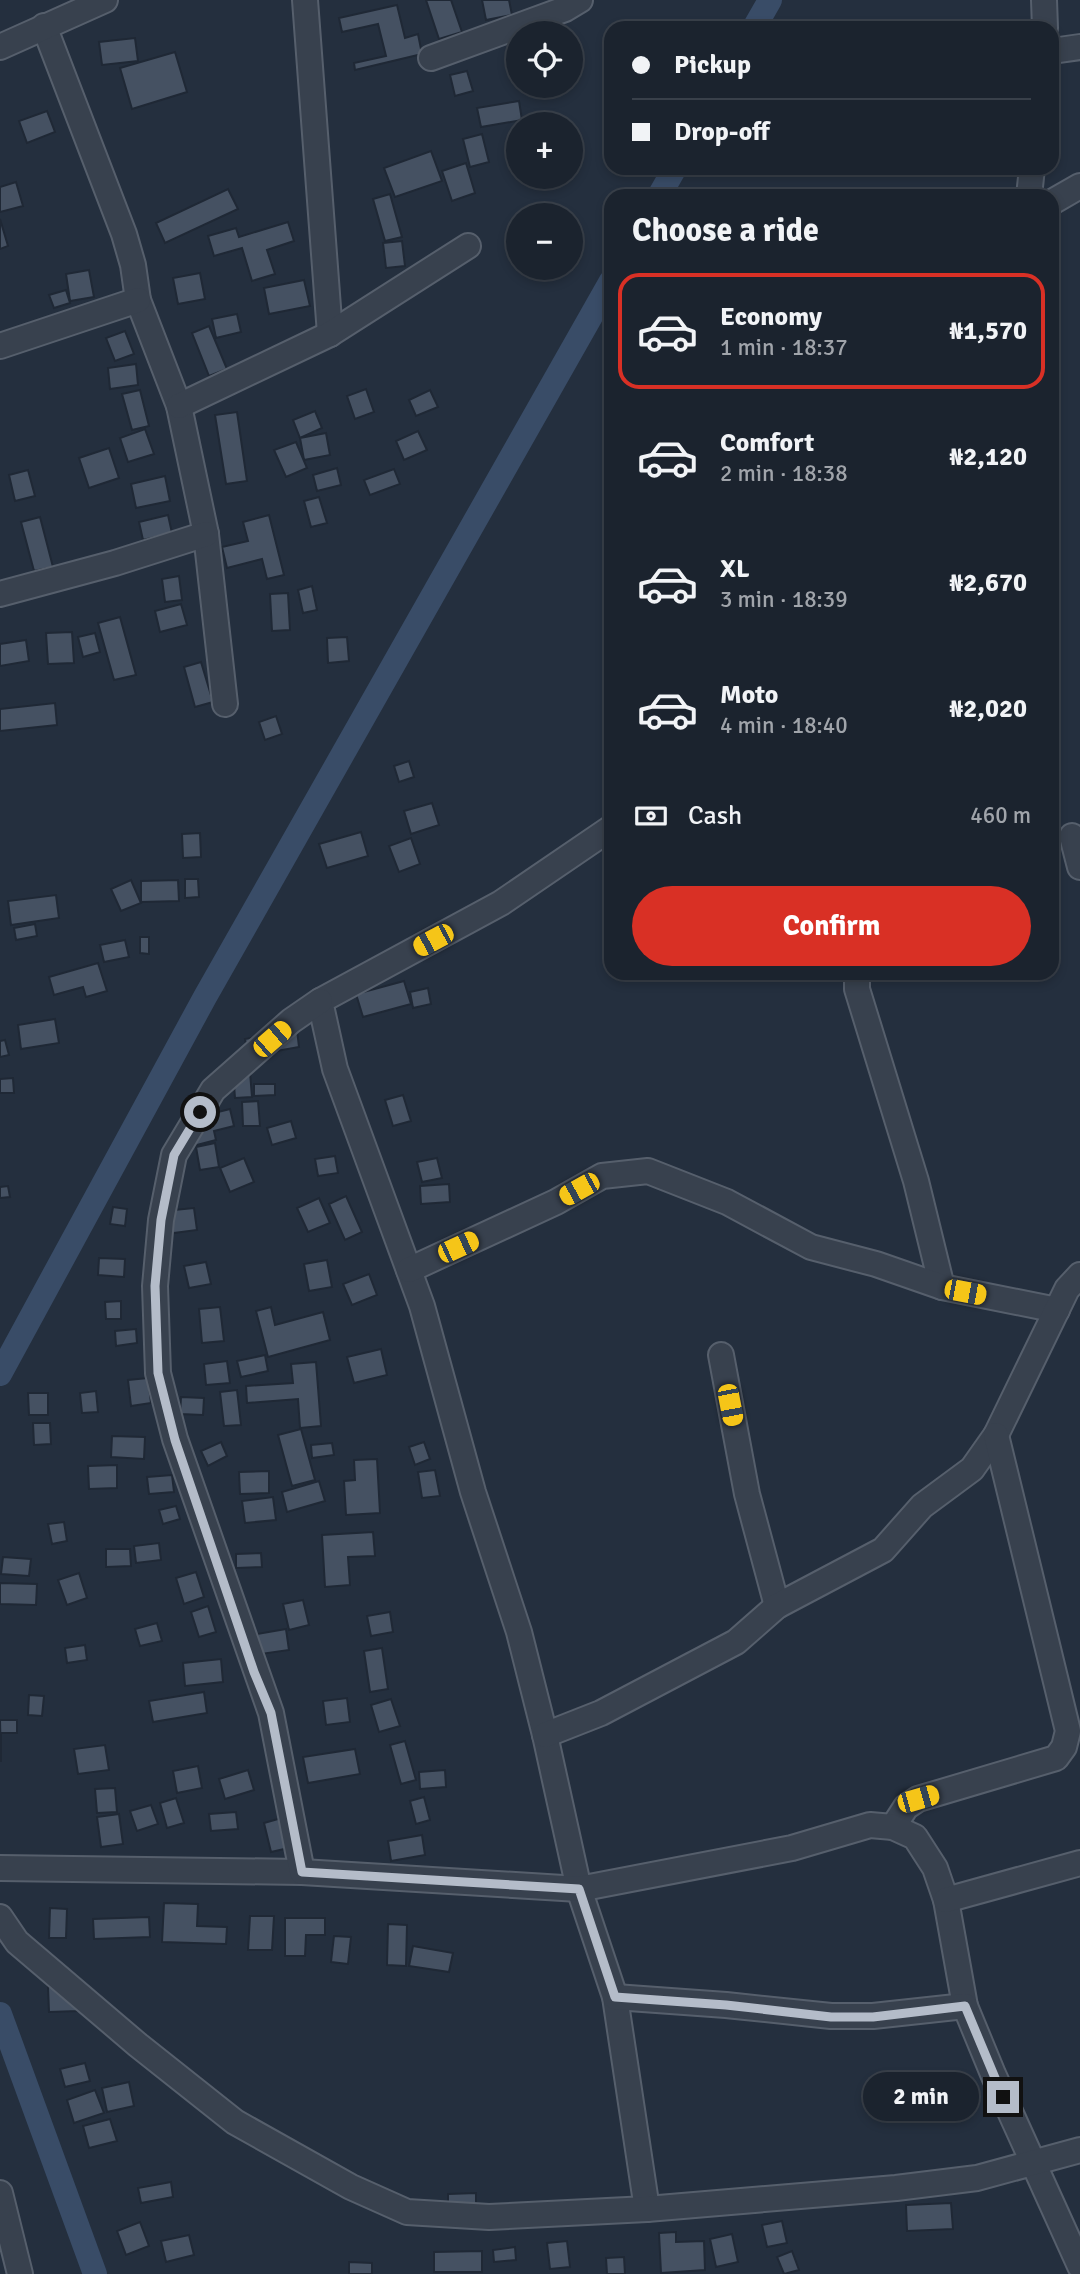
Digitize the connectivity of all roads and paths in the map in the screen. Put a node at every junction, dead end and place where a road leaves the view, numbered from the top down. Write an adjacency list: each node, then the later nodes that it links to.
1 (105, 0): 6 (street)
2 (304, 0): 15 (street)
3 (580, 0): 10 (street)
4 (1044, 0): 5 (street)
5 (1045, 21)
6 (44, 26): 7 (street); 14 (street)
7 (0, 47)
8 (1080, 47): 9 (street)
9 (1059, 50)
10 (431, 58)
11 (1080, 186): 12 (street)
12 (1059, 198)
13 (468, 246): 15 (street)
14 (138, 300): 16 (street); 17 (street)
15 (330, 334): 17 (street)
16 (0, 346)
17 (178, 406): 18 (street)
18 (206, 534): 19 (street); 20 (street)
19 (0, 594)
20 (225, 704)
21 (604, 833): 25 (street)
22 (1068, 838): 23 (street)
23 (1080, 867)
24 (857, 980): 28 (street)
25 (320, 1001): 26 (street); 37 (street)
26 (409, 1270): 28 (street); 33 (street)
27 (1080, 1275): 29 (street)
28 (942, 1287): 29 (street)
29 (1057, 1310): 31 (street)
30 (721, 1355): 32 (street)
31 (996, 1436): 32 (street); 34 (street)
32 (777, 1606): 33 (street)
33 (545, 1735): 38 (street)
34 (893, 1827): 38 (street); 39 (street)
35 (1080, 1863): 39 (street)
36 (0, 1868): 37 (street)
37 (302, 1872): 38 (street)
38 (579, 1889): 41 (street)
39 (946, 1900): 42 (street)
40 (0, 1917): 46 (street)
41 (615, 1997): 42 (street); 46 (street)
42 (965, 2006): 44 (street)
43 (1080, 2150): 44 (street)
44 (1033, 2164): 46 (street); 47 (street)
45 (0, 2193): 48 (street)
46 (646, 2209)
47 (1080, 2266)
48 (20, 2274)

